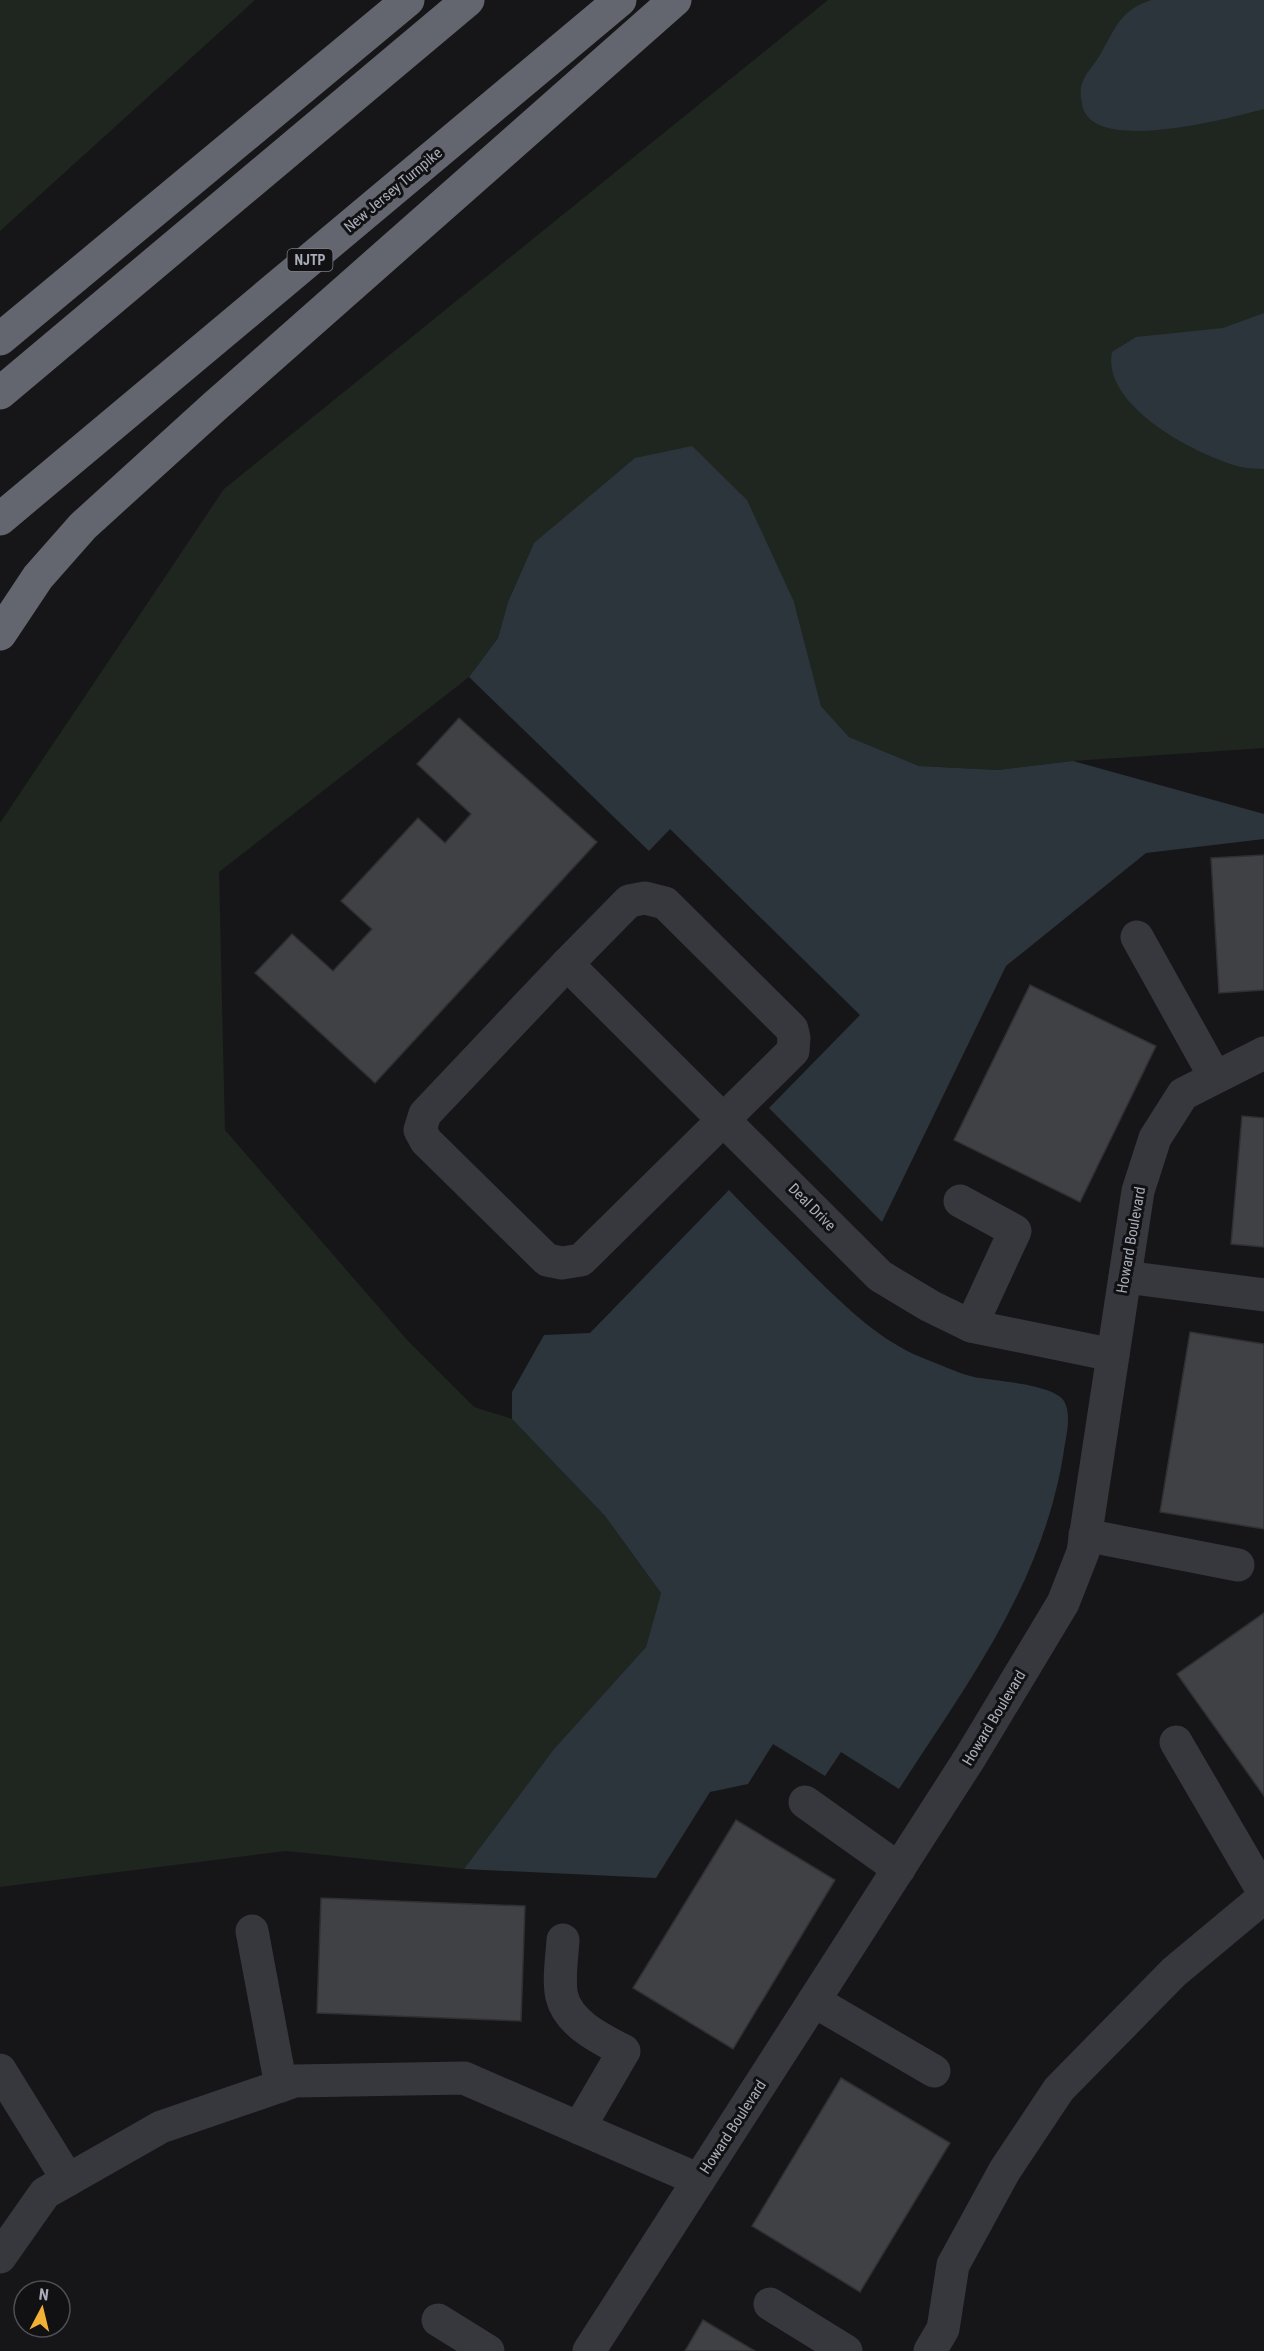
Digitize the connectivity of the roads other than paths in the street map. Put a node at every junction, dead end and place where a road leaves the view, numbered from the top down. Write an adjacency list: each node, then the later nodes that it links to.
1 (408, 0): 5 (highway)
2 (468, 0): 6 (highway)
3 (620, 0): 7 (highway, New Jersey Turnpike / NJTP)
4 (675, 0): 8 (highway)
5 (0, 339)
6 (0, 393)
7 (0, 519)
8 (0, 634)
9 (1137, 937): 12 (street)
10 (567, 964): 13 (street, Deal Drive); 13 (street); 13 (street)
11 (1264, 1053): 12 (street, Howard Boulevard)
12 (1215, 1077): 15 (street, Howard Boulevard)
13 (723, 1119): 17 (street, Deal Drive)
14 (960, 1201): 17 (street)
15 (1125, 1277): 16 (street); 18 (street, Howard Boulevard)
16 (1264, 1295)
17 (970, 1326): 18 (street, Deal Drive)
18 (1113, 1355): 19 (street, Howard Boulevard)
19 (1085, 1535): 20 (street); 23 (street, Howard Boulevard)
20 (1238, 1565)
21 (1176, 1742): 24 (street)
22 (805, 1802): 23 (street)
23 (899, 1869): 27 (street, Howard Boulevard)
24 (1264, 1895): 40 (street)
25 (252, 1930): 30 (street)
26 (563, 1940): 31 (street)
27 (814, 2001): 29 (street); 33 (street, Howard Boulevard)
28 (0, 2070): 32 (street)
29 (934, 2071)
30 (281, 2086): 31 (street); 32 (street)
31 (579, 2128): 33 (street)
32 (68, 2180): 34 (street)
33 (699, 2180): 38 (street, Howard Boulevard)
34 (0, 2257)
35 (770, 2304): 39 (street)
36 (438, 2320): 37 (street)
37 (489, 2351)
38 (589, 2351)
39 (846, 2351)
40 (930, 2351)

